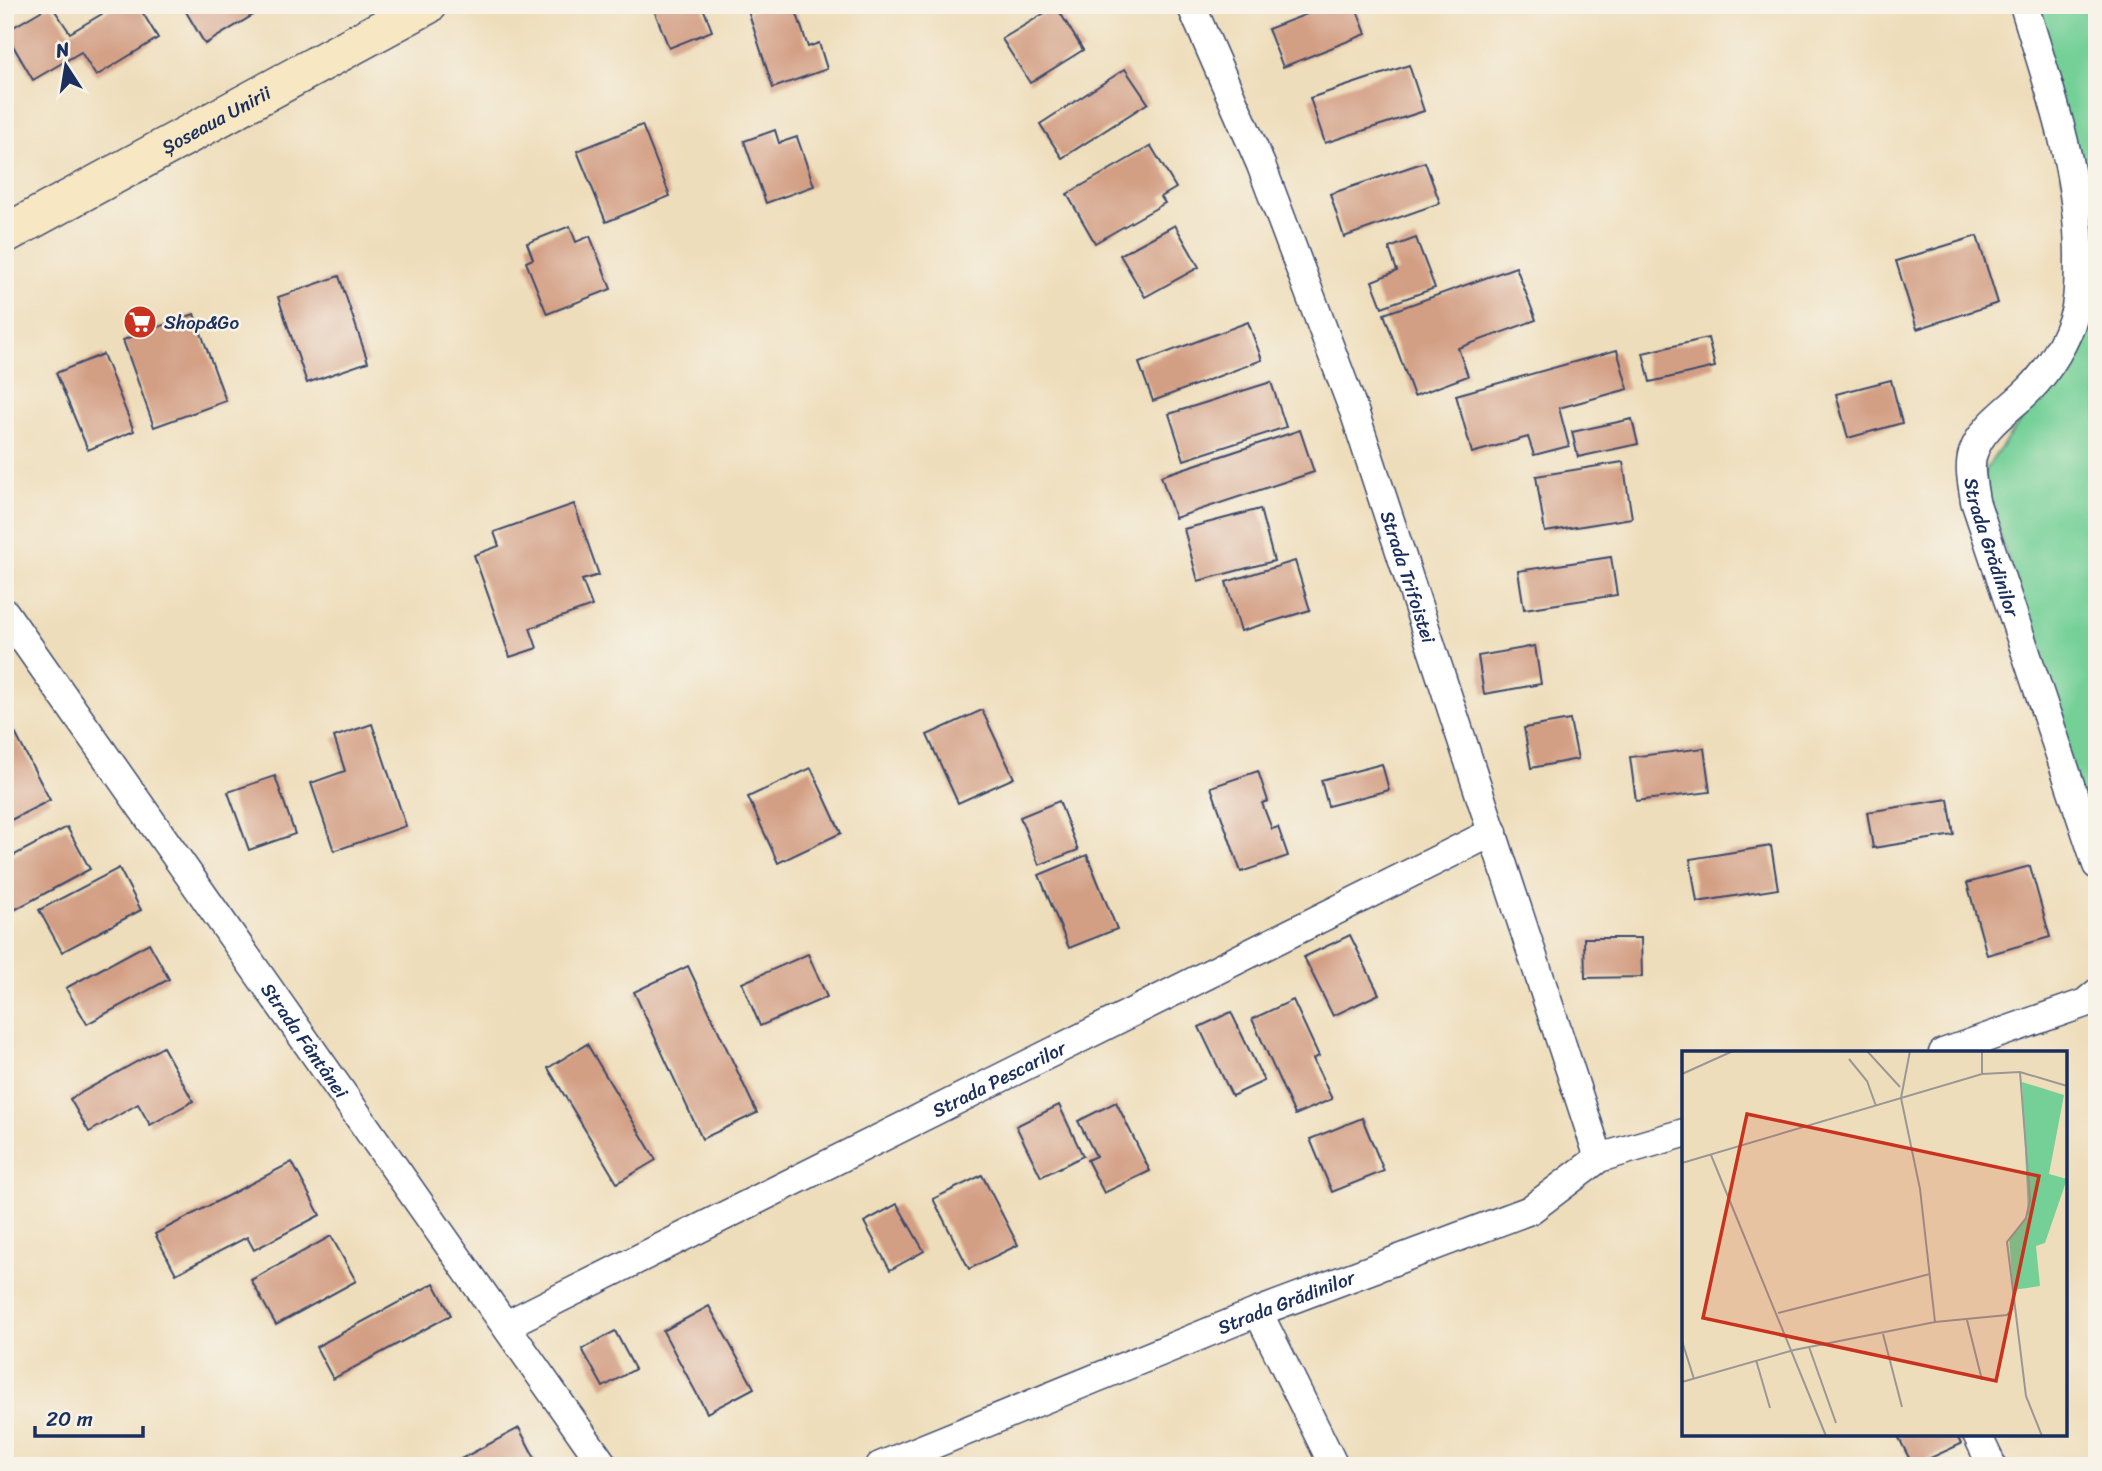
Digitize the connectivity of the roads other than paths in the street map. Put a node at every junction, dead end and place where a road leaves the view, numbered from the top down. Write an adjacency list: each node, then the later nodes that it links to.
1 (427, 5): 4 (main road, Șoseaua Unirii)
2 (1191, 5): 6 (street, Strada Trifoistei)
3 (2024, 5): 7 (street, Strada Grădinilor)
4 (5, 234)
5 (5, 613): 13 (street, Strada Fântânei)
6 (1493, 832): 11 (street, Strada Trifoistei); 13 (street, Strada Pescarilor)
7 (2097, 866)
8 (2097, 993): 9 (street)
9 (1949, 1051)
10 (1682, 1134): 11 (street, Strada Grădinilor)
11 (1599, 1158): 12 (street, Strada Grădinilor)
12 (1258, 1312): 16 (street, Strada Grădinilor); 17 (street)
13 (506, 1325): 15 (street, Strada Fântânei)
14 (1978, 1436): 18 (street)
15 (604, 1466)
16 (880, 1466)
17 (1334, 1466)
18 (1992, 1466)

